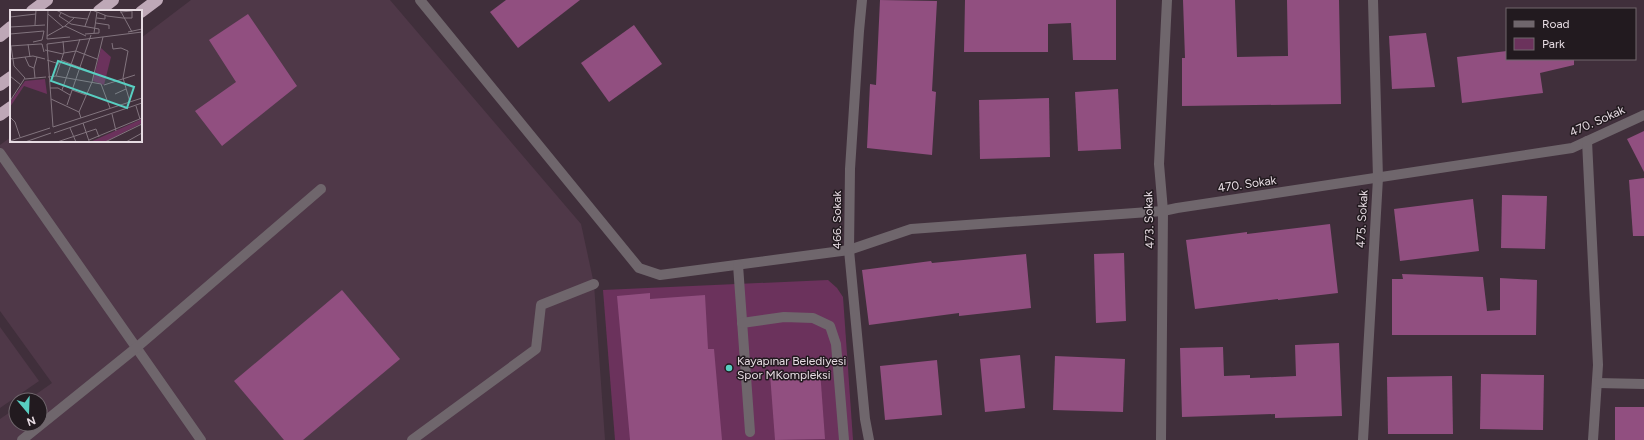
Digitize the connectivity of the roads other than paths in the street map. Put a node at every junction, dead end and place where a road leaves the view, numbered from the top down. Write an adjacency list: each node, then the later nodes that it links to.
1 (46, 0): 8 (highway)
2 (113, 0): 9 (highway)
3 (157, 0): 10 (highway)
4 (862, 0): 23 (street, 466. Sokak)
5 (1167, 0): 22 (street, 473. Sokak)
6 (1373, 0): 20 (street, 475. Sokak)
7 (423, 1): 24 (street, 470. Sokak)
8 (33, 10)
9 (99, 10)
10 (142, 11)
11 (10, 28): 12 (highway)
12 (0, 36)
13 (10, 78): 14 (highway)
14 (0, 85)
15 (10, 107): 16 (highway)
16 (0, 114)
17 (1644, 115): 18 (street, 470. Sokak)
18 (1587, 141): 20 (street, 470. Sokak); 28 (street)
19 (0, 153): 27 (street)
20 (1378, 178): 22 (street, 470. Sokak); 37 (street, 475. Sokak)
21 (321, 189): 27 (street)
22 (1163, 211): 23 (street, 470. Sokak); 36 (street, 473. Sokak)
23 (849, 250): 24 (street, 470. Sokak); 35 (street, 466. Sokak)
24 (738, 265): 26 (street)
25 (594, 284): 33 (street)
26 (742, 323): 30 (street); 34 (street)
27 (136, 348): 31 (street); 32 (street)
28 (1597, 383): 29 (street); 38 (street)
29 (1644, 384)
30 (750, 432)
31 (22, 440)
32 (201, 440)
33 (412, 440)
34 (844, 440)
35 (869, 440)
36 (1161, 440)
37 (1363, 440)
38 (1593, 440)

